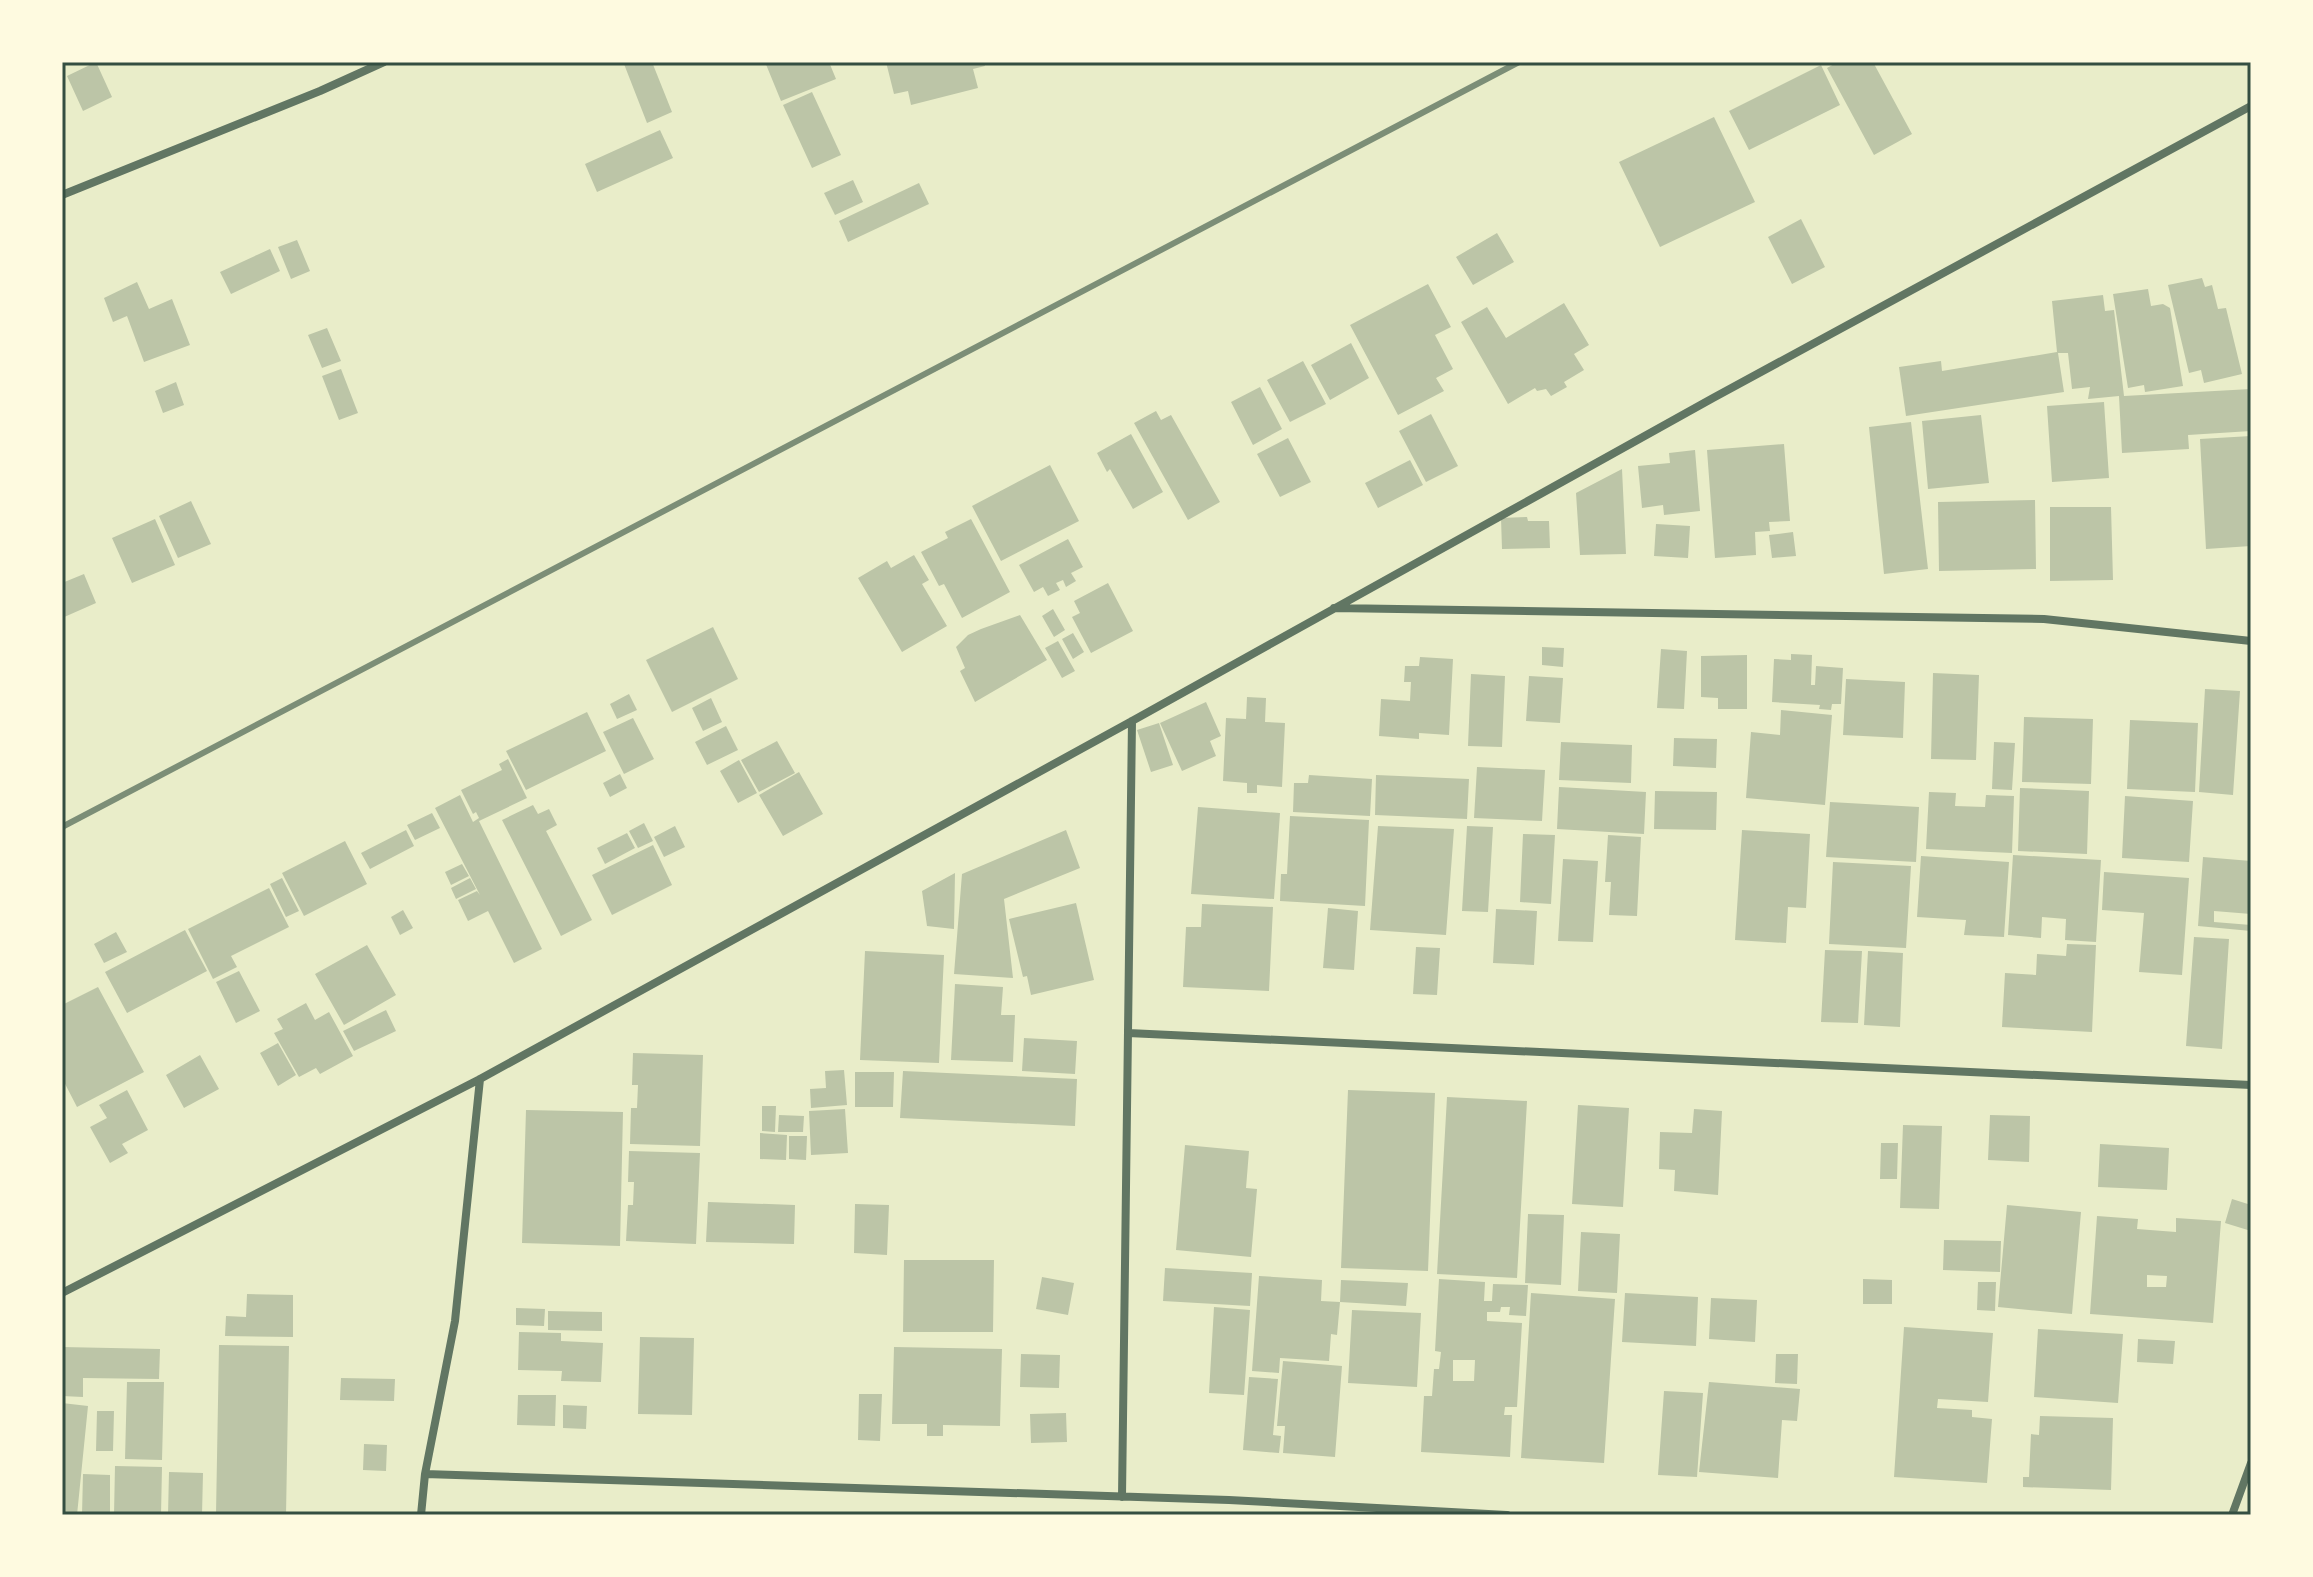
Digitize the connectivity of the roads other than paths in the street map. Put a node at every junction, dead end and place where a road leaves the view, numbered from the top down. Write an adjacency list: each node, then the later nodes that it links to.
1 (384, 62): 3 (street)
2 (2251, 106): 4 (street)
3 (62, 195)
4 (1333, 608): 5 (street); 6 (street)
5 (2251, 641)
6 (1132, 721): 7 (street); 8 (street)
7 (1128, 1033): 9 (street); 13 (street)
8 (480, 1079): 10 (street); 12 (street)
9 (2251, 1085)
10 (62, 1293)
11 (2251, 1463): 16 (street)
12 (425, 1474): 13 (street); 14 (street)
13 (1122, 1497): 15 (street)
14 (421, 1515)
15 (1507, 1515)
16 (2232, 1515)

